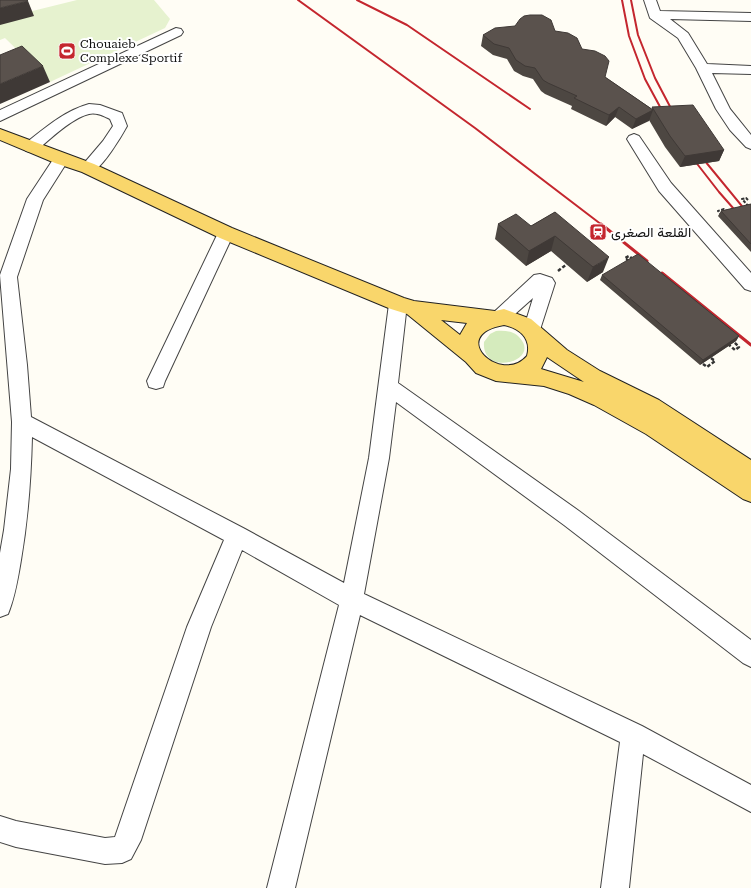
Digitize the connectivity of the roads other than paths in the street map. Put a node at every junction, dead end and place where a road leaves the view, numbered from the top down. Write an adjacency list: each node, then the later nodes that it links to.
1 (650, 0): 2 (street)
2 (655, 15): 3 (street); 5 (street)
3 (751, 17)
4 (176, 32): 7 (street)
5 (703, 68): 6 (street); 10 (street)
6 (751, 70)
7 (0, 116)
8 (0, 134): 11 (main road)
9 (634, 139): 16 (street)
10 (751, 144)
11 (31, 147): 12 (main road); 13 (street)
12 (61, 159): 13 (main road); 15 (street)
13 (88, 168): 14 (main road)
14 (226, 233): 17 (main road); 22 (street)
15 (4, 279): 24 (street)
16 (751, 284)
17 (406, 306): 18 (main road); 20 (main road); 23 (street)
18 (496, 318): 19 (main road); 19 (street); 20 (main road)
19 (533, 332): 21 (main road); 25 (main road)
20 (472, 356): 21 (main road)
21 (507, 374): 25 (main road)
22 (156, 381)
23 (387, 386): 32 (street); 34 (street)
24 (22, 422): 30 (street); 31 (street)
25 (716, 458): 26 (street); 27 (main road); 28 (main road); 29 (street)
26 (751, 468)
27 (751, 472)
28 (751, 492)
29 (751, 503)
30 (8, 532): 33 (street)
31 (237, 536): 32 (street); 37 (street)
32 (352, 600): 35 (street); 38 (street)
33 (0, 606)
34 (751, 655)
35 (633, 735): 36 (street); 39 (street)
36 (751, 799)
37 (0, 829)
38 (281, 888)
39 (616, 888)

